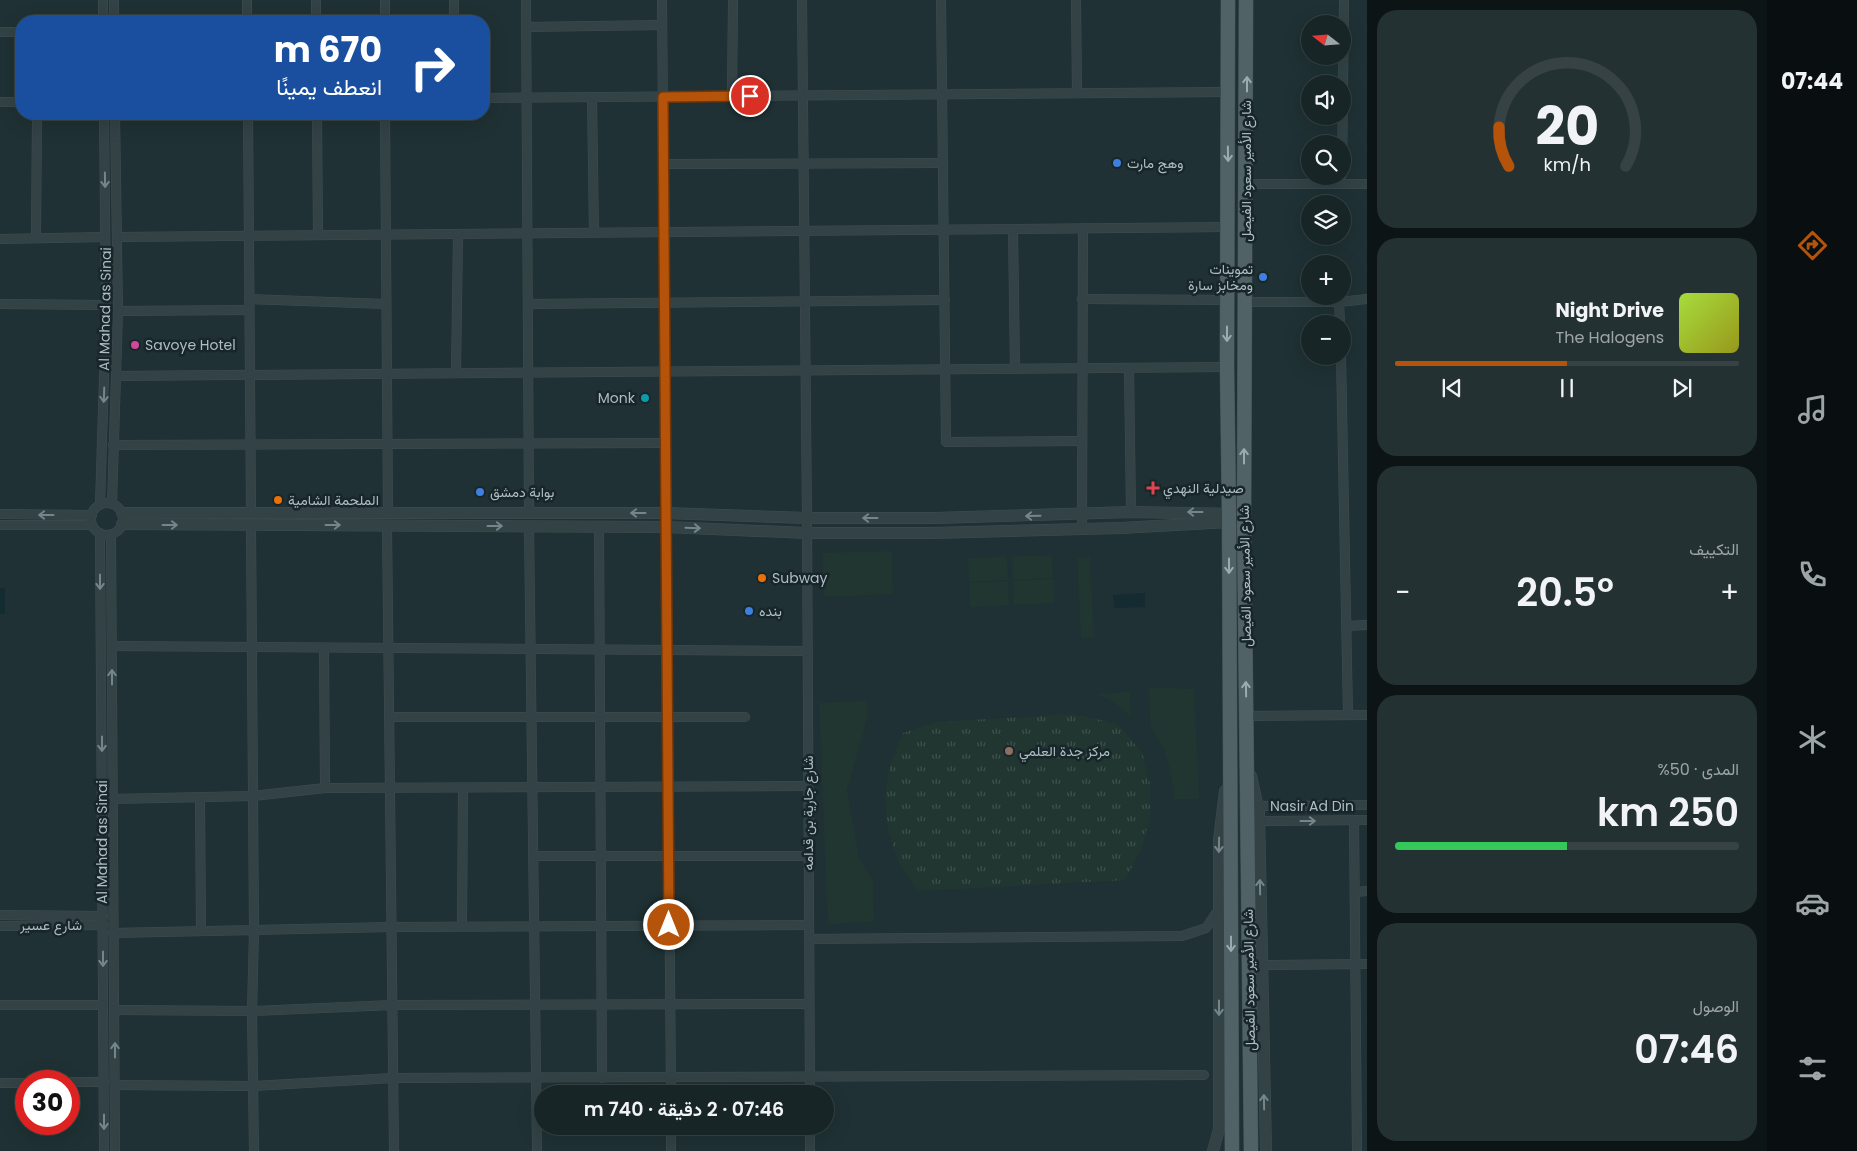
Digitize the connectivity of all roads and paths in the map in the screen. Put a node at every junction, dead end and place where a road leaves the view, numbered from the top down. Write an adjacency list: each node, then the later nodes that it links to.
1 (103, 0): 16 (street)
2 (114, 0): 17 (street)
3 (247, 0): 18 (street)
4 (316, 0): 19 (street)
5 (385, 0): 20 (street)
6 (454, 0): 21 (street)
7 (526, 0): 23 (street)
8 (662, 0): 22 (street)
9 (733, 0): 29 (street)
10 (802, 0): 30 (street, شارع جارية بن قدامه)
11 (941, 0): 28 (street)
12 (1076, 0): 27 (street)
13 (1228, 0): 26 (main road, شارع الأمير سعود الفيصل)
14 (1246, 0): 51 (main road, شارع الأمير سعود الفيصل, one-way to 14)
15 (1344, 0): 43 (street)
16 (103, 15)
17 (114, 15)
18 (247, 15)
19 (316, 15)
20 (385, 15)
21 (454, 15)
22 (662, 25): 23 (street); 32 (street)
23 (526, 27): 34 (street)
24 (0, 32): 25 (street)
25 (15, 32)
26 (1227, 92): 27 (street); 53 (main road, شارع الأمير سعود الفيصل, one-way to 53)
27 (1077, 93): 28 (street)
28 (942, 94): 30 (street); 46 (street)
29 (732, 96): 30 (street); 32 (street)
30 (803, 96): 48 (street, شارع جارية بن قدامه)
31 (592, 97): 32 (street); 34 (street); 58 (street)
32 (663, 97): 47 (street)
33 (490, 98): 34 (street)
34 (526, 98): 60 (street)
35 (0, 102): 36 (street)
36 (15, 102)
37 (37, 120): 67 (street)
38 (104, 120): 44 (street, Al Mahad as Sinai)
39 (116, 120): 45 (street, Al Mahad as Sinai)
40 (248, 120): 63 (street)
41 (317, 120): 64 (street)
42 (385, 120): 61 (street)
43 (1342, 135)
44 (104, 148): 45 (street); 66 (street, Al Mahad as Sinai, one-way to 66)
45 (116, 148): 65 (street, Al Mahad as Sinai)
46 (943, 163): 48 (street); 55 (street)
47 (664, 164): 48 (street); 59 (street)
48 (803, 164): 57 (street, شارع جارية بن قدامه)
49 (1301, 181): 51 (street)
50 (1351, 181): 52 (street)
51 (1247, 184): 76 (main road, شارع الأمير سعود الفيصل)
52 (1367, 184)
53 (1229, 227): 54 (street); 73 (main road, شارع الأمير سعود الفيصل)
54 (1083, 228): 56 (street); 70 (street)
55 (944, 229): 56 (street); 57 (street); 72 (street)
56 (1013, 229): 87 (street)
57 (804, 230): 59 (street); 75 (street, شارع جارية بن قدامه)
58 (594, 232): 59 (street); 60 (street)
59 (664, 232): 78 (street)
60 (527, 233): 62 (street); 81 (street)
61 (386, 234): 62 (street); 64 (street); 80 (street)
62 (458, 234): 94 (street)
63 (249, 235): 64 (street); 65 (street); 69 (street)
64 (318, 235)
65 (117, 236): 84 (street, Al Mahad as Sinai)
66 (106, 237): 67 (street); 82 (street, Al Mahad as Sinai)
67 (36, 238): 68 (street)
68 (0, 239)
69 (249, 299): 80 (street); 83 (street)
70 (1082, 299): 73 (street); 88 (street)
71 (1367, 299): 74 (street)
72 (945, 300): 75 (street); 90 (street)
73 (1227, 300): 86 (main road, شارع الأمير سعود الفيصل, one-way to 86)
74 (1351, 301)
75 (804, 302): 78 (street); 91 (street, شارع جارية بن قدامه)
76 (1244, 302): 77 (street); 113 (main road, شارع الأمير سعود الفيصل, one-way to 76)
77 (1301, 302)
78 (664, 303): 81 (street); 92 (street)
79 (0, 304): 82 (street)
80 (386, 304): 95 (street)
81 (528, 304): 93 (street)
82 (106, 305): 105 (street, Al Mahad as Sinai, one-way to 105)
83 (249, 310): 84 (street); 96 (street)
84 (118, 311): 97 (street, Al Mahad as Sinai)
85 (1340, 365): 130 (street)
86 (1227, 367): 89 (street); 115 (main road, شارع الأمير سعود الفيصل)
87 (1015, 368): 88 (street); 90 (street)
88 (1082, 368): 89 (street); 98 (street)
89 (1129, 368): 106 (street)
90 (945, 369): 91 (street); 98 (street)
91 (805, 370): 92 (street); 116 (street, شارع جارية بن قدامه)
92 (665, 371): 93 (street); 100 (street)
93 (528, 372): 94 (street); 99 (street)
94 (456, 373): 95 (street)
95 (387, 374): 96 (street); 101 (street)
96 (250, 375): 97 (street); 103 (street)
97 (116, 376): 102 (street, Al Mahad as Sinai)
98 (1082, 441): 112 (street)
99 (529, 443): 100 (street); 101 (street); 108 (street)
100 (666, 443): 109 (street)
101 (387, 444): 103 (street); 107 (street)
102 (113, 445): 103 (street); 104 (street, Al Mahad as Sinai)
103 (250, 445): 118 (street)
104 (112, 504): 105 (street); 117 (street)
105 (100, 505): 111 (street)
106 (1131, 512): 112 (street); 115 (street, one-way to 106)
107 (388, 513): 108 (street); 118 (street)
108 (529, 513): 109 (street, one-way to 108)
109 (666, 513): 116 (street); 124 (street)
110 (0, 514): 111 (street, one-way to 110)
111 (92, 515): 120 (street)
112 (1081, 515): 114 (street, one-way to 114); 125 (street)
113 (1244, 515): 115 (street); 142 (main road, شارع الأمير سعود الفيصل, one-way to 113)
114 (982, 517): 116 (street, one-way to 116); 126 (street)
115 (1229, 517): 125 (street); 149 (main road, شارع الأمير سعود الفيصل, one-way to 149)
116 (807, 518): 128 (street, شارع جارية بن قدامه)
117 (122, 519): 118 (street); 129 (street)
118 (251, 519): 121 (street, one-way to 121); 133 (street)
119 (0, 525): 120 (street)
120 (91, 525): 127 (street)
121 (387, 526): 122 (street, one-way to 122); 135 (street)
122 (529, 526): 123 (street); 136 (street)
123 (599, 527): 124 (street); 137 (street)
124 (666, 527): 128 (street, one-way to 128); 138 (street)
125 (1082, 529): 126 (street)
126 (983, 532): 128 (street)
127 (100, 533): 129 (street); 173 (street, Al Mahad as Sinai, one-way to 173)
128 (807, 533): 139 (street, شارع جارية بن قدامه)
129 (111, 534): 132 (street, Al Mahad as Sinai)
130 (1346, 626): 131 (street); 140 (street)
131 (1367, 626)
132 (112, 646): 133 (street); 159 (street, Al Mahad as Sinai, one-way to 132)
133 (252, 647): 134 (street); 157 (street)
134 (324, 648): 135 (street); 154 (street)
135 (388, 648): 136 (street); 143 (street)
136 (530, 649): 137 (street); 144 (street)
137 (600, 650): 138 (street); 145 (street)
138 (667, 650): 139 (street); 146 (street)
139 (807, 651): 150 (street, شارع جارية بن قدامه)
140 (1348, 715): 141 (street); 142 (street)
141 (1367, 715)
142 (1246, 716): 148 (main road, شارع الأمير سعود الفيصل)
143 (389, 717): 144 (street); 155 (street)
144 (532, 717): 145 (street); 151 (street)
145 (600, 717): 146 (street); 152 (street)
146 (668, 717): 147 (street); 153 (street)
147 (745, 718)
148 (1247, 757): 160 (street); 224 (main road, شارع الأمير سعود الفيصل)
149 (1229, 762): 171 (street, one-way to 171); 223 (main road, شارع الأمير سعود الفيصل, one-way to 223)
150 (808, 786): 153 (street); 168 (street, شارع جارية بن قدامه)
151 (532, 787): 152 (street); 156 (street); 165 (street)
152 (601, 787): 153 (street); 166 (street)
153 (668, 787): 167 (street)
154 (325, 788): 155 (street); 157 (street)
155 (390, 788): 156 (street); 181 (street)
156 (463, 788): 178 (street)
157 (253, 796): 158 (street); 182 (street)
158 (200, 798): 159 (street); 183 (street)
159 (112, 799): 184 (street, Al Mahad as Sinai)
160 (1258, 806): 161 (street, Nasir Ad Din); 164 (street)
161 (1367, 806)
162 (1354, 820): 163 (street, Nasir Ad Din); 164 (street, Nasir Ad Din, one-way to 162); 169 (street)
163 (1367, 820)
164 (1259, 821): 188 (street, one-way to 164)
165 (533, 856): 166 (street); 179 (street)
166 (601, 856): 167 (street); 180 (street)
167 (669, 856): 168 (street); 176 (street)
168 (808, 856): 174 (street, شارع جارية بن قدامه)
169 (1356, 892): 170 (street); 186 (street)
170 (1367, 892)
171 (1219, 909): 185 (street); 214 (street, one-way to 214)
172 (0, 915): 173 (street, شارع عسير)
173 (102, 916): 175 (street, Al Mahad as Sinai)
174 (808, 924): 176 (street); 185 (street, شارع جارية بن قدامه)
175 (102, 925): 177 (street, شارع عسير); 192 (street, Al Mahad as Sinai, one-way to 192)
176 (669, 925): 180 (street); 190 (street)
177 (0, 926)
178 (462, 926): 179 (street); 181 (street)
179 (534, 926): 180 (street); 194 (street)
180 (601, 926): 189 (street)
181 (391, 927): 182 (street); 193 (street)
182 (254, 931): 183 (street); 197 (street)
183 (201, 932): 184 (street)
184 (113, 933): 196 (street, Al Mahad as Sinai)
185 (808, 939): 191 (street, شارع جارية بن قدامه)
186 (1355, 964): 187 (street); 188 (street); 225 (street)
187 (1367, 964)
188 (1261, 965): 215 (street, one-way to 188)
189 (602, 1004): 190 (street); 194 (street); 203 (street)
190 (670, 1004): 191 (street); 199 (street)
191 (809, 1004): 200 (street, شارع جارية بن قدامه)
192 (103, 1005): 195 (street); 206 (street, Al Mahad as Sinai)
193 (392, 1005): 194 (street); 197 (street); 201 (street)
194 (535, 1005): 202 (street)
195 (0, 1006)
196 (115, 1010): 197 (street); 208 (street, Al Mahad as Sinai, one-way to 196)
197 (252, 1011): 211 (street)
198 (1204, 1075): 200 (street)
199 (671, 1077): 200 (street); 203 (street); 209 (street)
200 (810, 1077): 210 (street, شارع جارية بن قدامه)
201 (393, 1078): 202 (street); 211 (street); 219 (street)
202 (536, 1078): 203 (street); 220 (street)
203 (602, 1078)
204 (15, 1082): 207 (street)
205 (80, 1082): 206 (street)
206 (104, 1082): 216 (street, Al Mahad as Sinai, one-way to 216)
207 (0, 1083)
208 (115, 1085): 211 (street); 217 (street, Al Mahad as Sinai)
209 (671, 1085)
210 (810, 1085)
211 (253, 1086): 218 (street)
212 (671, 1135): 221 (street)
213 (810, 1135): 222 (street)
214 (1216, 1148)
215 (1265, 1150)
216 (104, 1151)
217 (116, 1151)
218 (254, 1151)
219 (394, 1151)
220 (537, 1151)
221 (671, 1151)
222 (810, 1151)
223 (1232, 1151)
224 (1251, 1151)
225 (1357, 1151)

